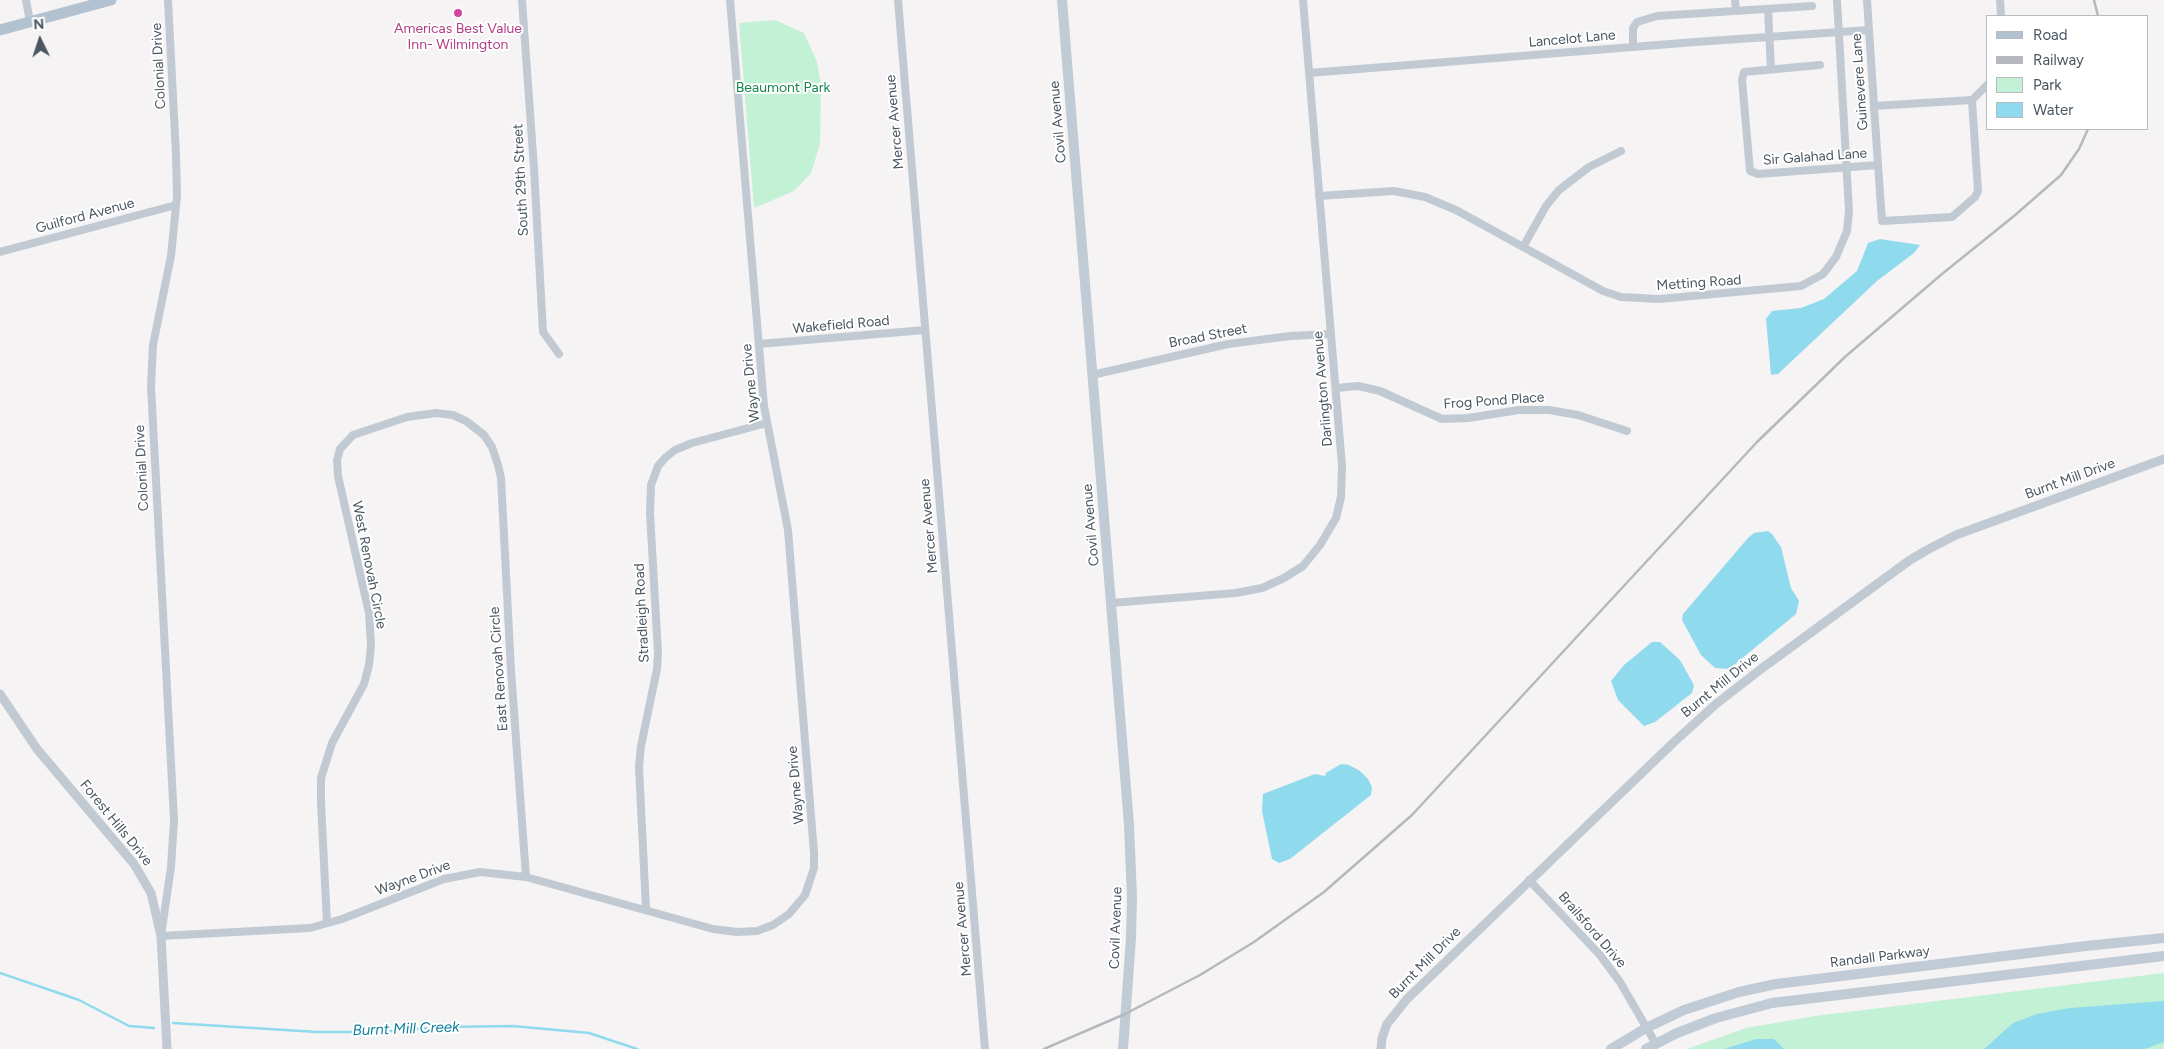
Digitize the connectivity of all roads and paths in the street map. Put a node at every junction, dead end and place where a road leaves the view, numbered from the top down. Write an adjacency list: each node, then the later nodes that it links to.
1 (26, 0): 17 (street)
2 (111, 0): 17 (main road)
3 (168, 0): 33 (street, Colonial Drive)
4 (522, 0): 39 (street, South 29th Street)
5 (730, 0): 38 (street, Wayne Drive)
6 (898, 0): 36 (street, Mercer Avenue)
7 (1062, 0): 40 (main road, Covil Avenue)
8 (1303, 0): 25 (street, Darlington Avenue)
9 (1735, 0): 15 (street)
10 (1837, 0): 20 (street, Metting Road)
11 (1867, 0): 19 (street, Guinevere Lane)
12 (2000, 0): 16 (street)
13 (1812, 6): 14 (street)
14 (1768, 9): 15 (street); 21 (street)
15 (1736, 10): 22 (street)
16 (2001, 15)
17 (30, 22): 18 (main road)
18 (0, 30)
19 (1869, 30): 20 (street, Lancelot Lane); 28 (street, Guinevere Lane)
20 (1838, 32): 21 (street, Lancelot Lane); 31 (street, Metting Road)
21 (1770, 37): 22 (street, Lancelot Lane); 24 (street)
22 (1633, 47): 25 (street, Lancelot Lane)
23 (1820, 66): 24 (street, Sir Galahad Lane)
24 (1771, 68): 31 (street, Sir Galahad Lane)
25 (1309, 73): 32 (street, Darlington Avenue)
26 (1986, 86): 27 (street)
27 (1972, 100): 28 (street); 30 (street, Guinevere Lane)
28 (1874, 106): 30 (street, Guinevere Lane)
29 (1621, 151): 34 (street)
30 (1878, 165): 31 (street, Sir Galahad Lane)
31 (1847, 167): 34 (street, Metting Road)
32 (1319, 196): 34 (street, Metting Road); 37 (street, Darlington Avenue)
33 (176, 205): 35 (street, Guilford Avenue); 52 (street, Colonial Drive)
34 (1523, 248)
35 (0, 252)
36 (925, 330): 38 (street, Wakefield Road); 58 (street, Mercer Avenue)
37 (1330, 334): 40 (street, Broad Street); 41 (street, Darlington Avenue)
38 (758, 344): 42 (street, Wayne Drive)
39 (558, 354)
40 (1092, 375): 46 (main road, Covil Avenue)
41 (1336, 388): 43 (street, Frog Pond Place); 46 (street, Darlington Avenue)
42 (767, 423): 50 (street, Stradleigh Road); 50 (street, Wayne Drive)
43 (1627, 431)
44 (2164, 459): 49 (street, Burnt Mill Drive)
45 (496, 460): 48 (street, East Renovah Circle); 51 (street, West Renovah Circle)
46 (1110, 603): 59 (main road, Covil Avenue)
47 (0, 694): 52 (street, Forest Hills Drive)
48 (526, 877): 50 (street, Wayne Drive); 51 (street, Wayne Drive)
49 (1529, 880): 55 (street, Brailsford Drive); 60 (street, Burnt Mill Drive)
50 (646, 908)
51 (327, 924): 52 (street, Wayne Drive)
52 (161, 936): 57 (street, Forest Hills Drive)
53 (2164, 938): 55 (main road, Randall Parkway)
54 (2164, 956): 56 (main road)
55 (1646, 1028): 56 (street, Brailsford Drive); 61 (main road, Randall Parkway)
56 (1656, 1044): 62 (main road)
57 (167, 1049)
58 (986, 1049)
59 (1122, 1049)
60 (1381, 1049)
61 (1611, 1049)
62 (1646, 1049)

